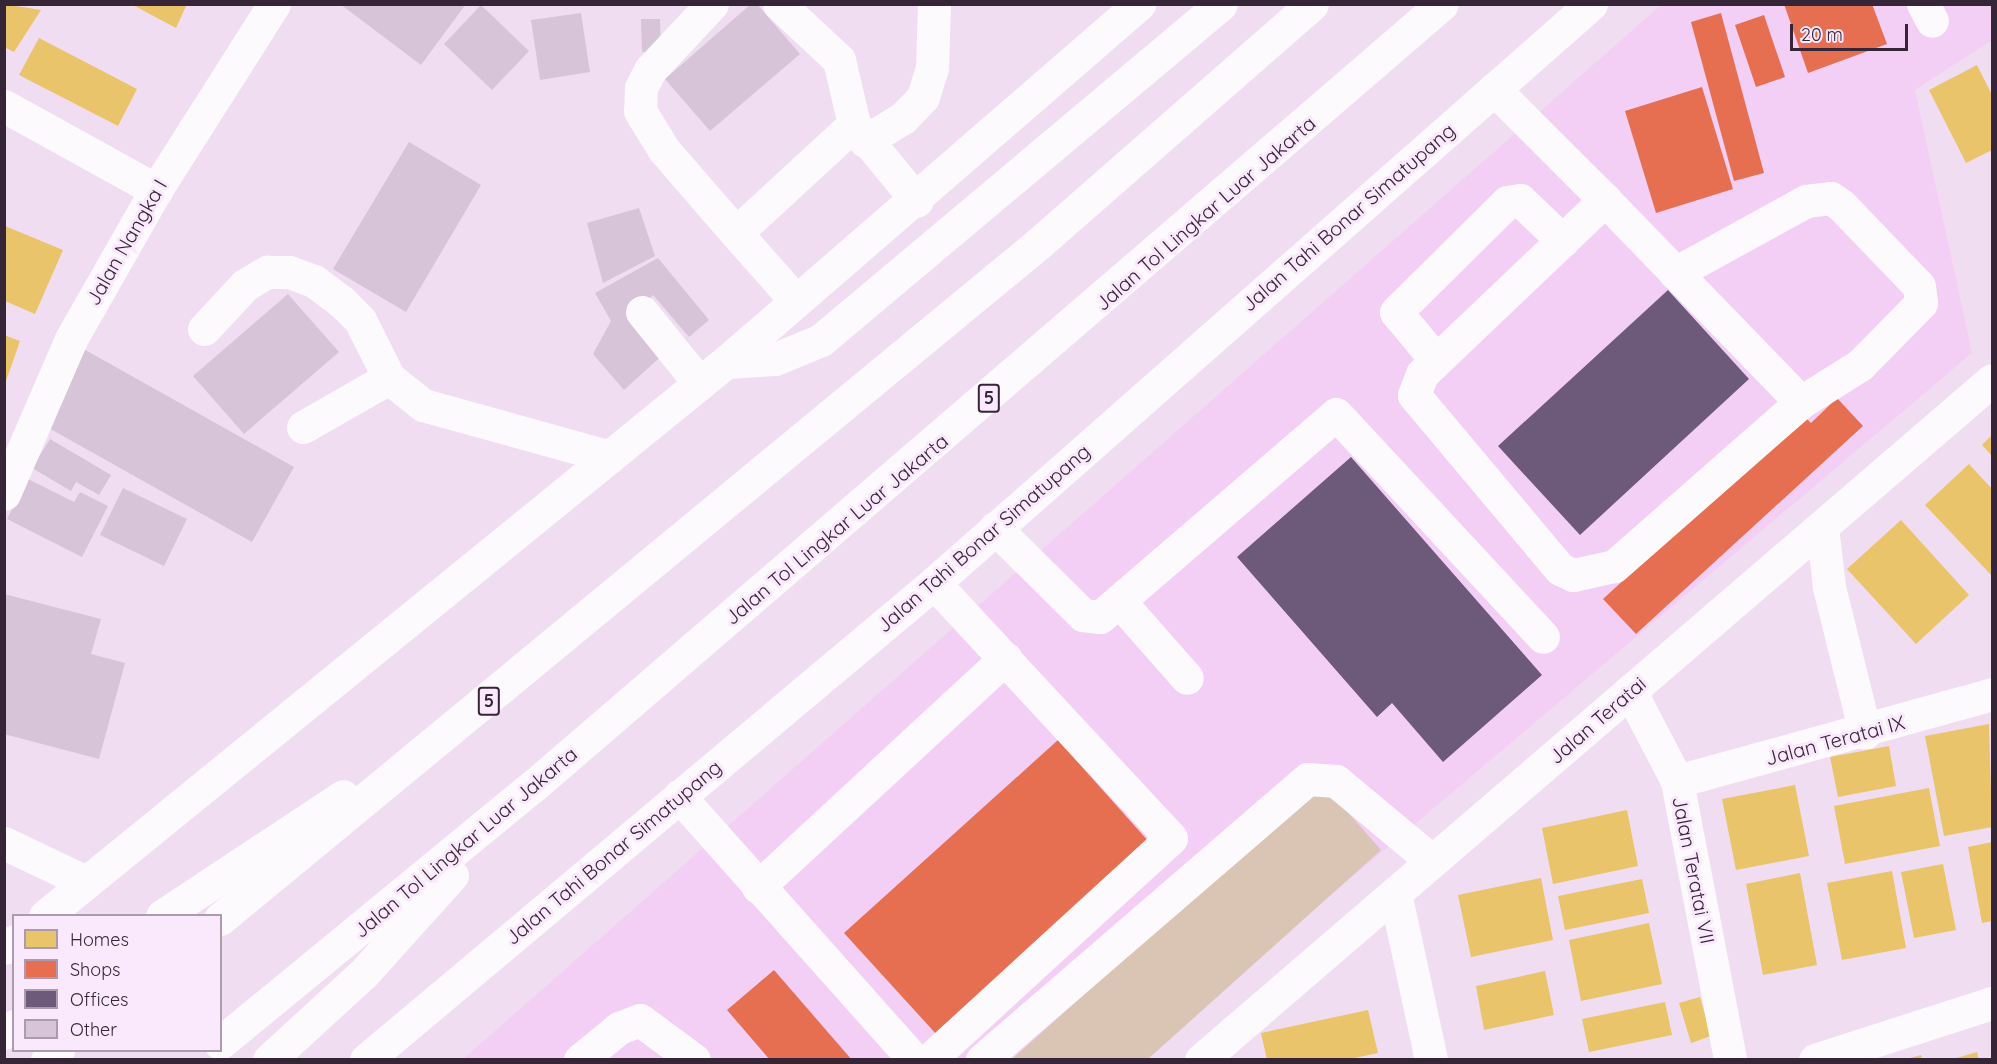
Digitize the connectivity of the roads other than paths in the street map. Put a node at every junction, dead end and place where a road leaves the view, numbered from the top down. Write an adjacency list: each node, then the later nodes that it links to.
1 (273, 4): 13 (main road, Jalan Nangka I)
2 (712, 4): 16 (main road)
3 (779, 4): 12 (main road)
4 (934, 4): 12 (main road)
5 (1139, 4): 15 (main road)
6 (1221, 4): 23 (main road)
7 (1312, 4): 40 (main road, 5)
8 (1442, 4): 43 (main road, Jalan Tol Lingkar Luar Jakarta / 5)
9 (1591, 4): 10 (main road, Jalan Tahi Bonar Simatupang)
10 (1494, 89): 14 (main road); 32 (main road, Jalan Tahi Bonar Simatupang)
11 (4, 106): 13 (main road)
12 (860, 133): 15 (main road); 16 (main road)
13 (156, 190): 30 (main road, Jalan Nangka I)
14 (1605, 200): 17 (main road); 18 (main road)
15 (916, 201): 19 (main road)
16 (736, 233): 19 (main road)
17 (1563, 241): 22 (main road); 22 (main road)
18 (1675, 273): 27 (main road); 27 (main road)
19 (796, 302): 23 (main road)
20 (642, 312): 26 (main road)
21 (204, 330): 24 (main road)
22 (1436, 360): 27 (main road)
23 (726, 362): 26 (main road)
24 (389, 378): 28 (main road); 29 (main road)
25 (1992, 380): 31 (main road, Jalan Teratai)
26 (700, 384): 29 (main road)
27 (1801, 402)
28 (303, 427)
29 (610, 457): 47 (main road)
30 (4, 494)
31 (1822, 527): 38 (main road, Jalan Teratai); 41 (main road)
32 (995, 528): 33 (main road, Jalan Tahi Bonar Simatupang); 34 (main road)
33 (934, 583): 36 (main road); 44 (main road, Jalan Tahi Bonar Simatupang)
34 (1120, 602): 35 (main road); 37 (main road)
35 (1543, 637)
36 (1005, 658): 48 (main road); 60 (main road)
37 (1187, 678)
38 (1630, 691): 42 (main road, Jalan Teratai VII); 46 (main road, Jalan Teratai)
39 (1992, 694): 41 (main road, Jalan Teratai IX)
40 (472, 715): 51 (main road); 52 (main road, 5)
41 (1865, 733): 42 (main road, Jalan Teratai IX)
42 (1677, 781): 64 (main road, Jalan Teratai VII)
43 (532, 788): 54 (main road, Jalan Tol Lingkar Luar Jakarta / 5); 56 (main road)
44 (680, 796): 48 (main road); 55 (main road, Jalan Tahi Bonar Simatupang)
45 (4, 843): 47 (main road)
46 (1432, 861): 49 (main road, Jalan Teratai); 61 (main road)
47 (86, 882): 50 (main road)
48 (758, 887): 59 (main road)
49 (1395, 893): 62 (main road, Jalan Teratai); 63 (main road)
50 (46, 914)
51 (164, 914)
52 (222, 917)
53 (1992, 1003): 65 (main road)
54 (222, 1041)
55 (381, 1055)
56 (269, 1059)
57 (580, 1059): 58 (main road)
58 (694, 1059)
59 (914, 1059)
60 (929, 1059)
61 (981, 1059)
62 (1201, 1059)
63 (1431, 1059)
64 (1730, 1059)
65 (1815, 1059)

